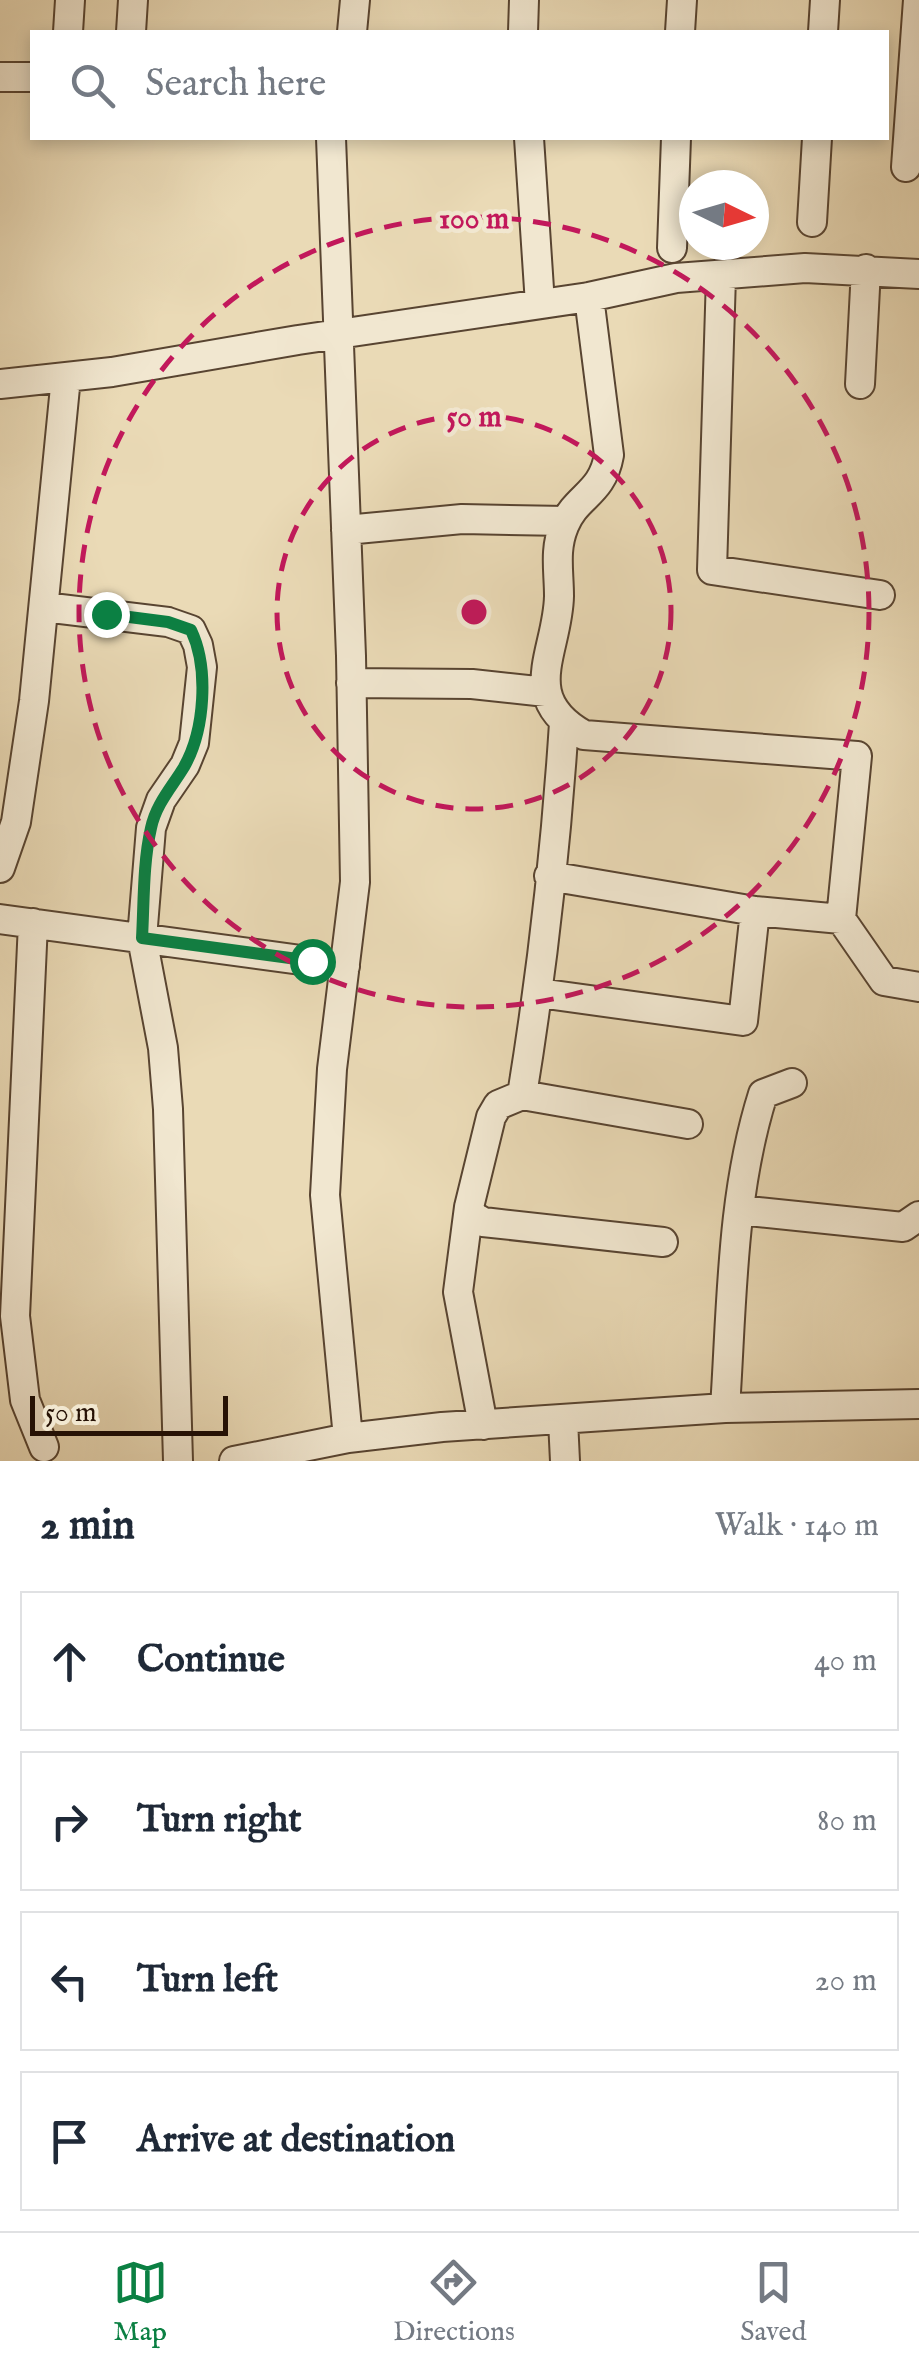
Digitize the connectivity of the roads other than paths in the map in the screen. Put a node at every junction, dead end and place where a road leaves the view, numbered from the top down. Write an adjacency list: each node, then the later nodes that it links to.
1 (70, 0): 8 (street)
2 (133, 0): 9 (street)
3 (355, 0): 10 (street)
4 (524, 0): 11 (street)
5 (682, 0): 12 (street)
6 (825, 0): 13 (street)
7 (918, 0): 20 (street)
8 (68, 30)
9 (131, 30)
10 (352, 30)
11 (522, 30)
12 (680, 30)
13 (823, 30)
14 (30, 76): 15 (street)
15 (0, 77)
16 (331, 140): 28 (street)
17 (529, 140): 27 (street)
18 (676, 140): 22 (street)
19 (817, 140): 21 (street)
20 (906, 167)
21 (812, 222)
22 (672, 248)
23 (866, 268): 24 (street); 25 (street); 31 (street)
24 (919, 274)
25 (721, 276): 26 (street); 34 (street)
26 (589, 297): 27 (street); 32 (street)
27 (540, 304): 28 (street)
28 (338, 334): 29 (street); 33 (street)
29 (66, 377): 30 (street); 35 (street)
30 (0, 384)
31 (860, 384)
32 (566, 521): 33 (street); 37 (street)
33 (346, 530): 36 (street)
34 (880, 595)
35 (44, 607): 39 (street); 45 (street)
36 (351, 683): 37 (street); 46 (street)
37 (546, 692): 38 (street)
38 (564, 723): 40 (street); 42 (street)
39 (0, 868)
40 (550, 876): 41 (street); 48 (street)
41 (755, 910): 42 (street); 48 (street)
42 (841, 919): 47 (street)
43 (0, 920): 44 (street)
44 (33, 923): 45 (street); 61 (street)
45 (142, 938): 46 (street); 62 (street)
46 (345, 966): 60 (street)
47 (919, 987)
48 (539, 993): 50 (street)
49 (792, 1083): 53 (street)
50 (522, 1095): 51 (street); 52 (street)
51 (688, 1124)
52 (469, 1206): 55 (street); 59 (street)
53 (739, 1210): 54 (street); 57 (street)
54 (919, 1216)
55 (663, 1242)
56 (919, 1404): 57 (street)
57 (726, 1408): 58 (street)
58 (563, 1420): 59 (street); 64 (street)
59 (483, 1425): 60 (street)
60 (359, 1445): 63 (street)
61 (44, 1447)
62 (178, 1461)
63 (234, 1461)
64 (565, 1461)

